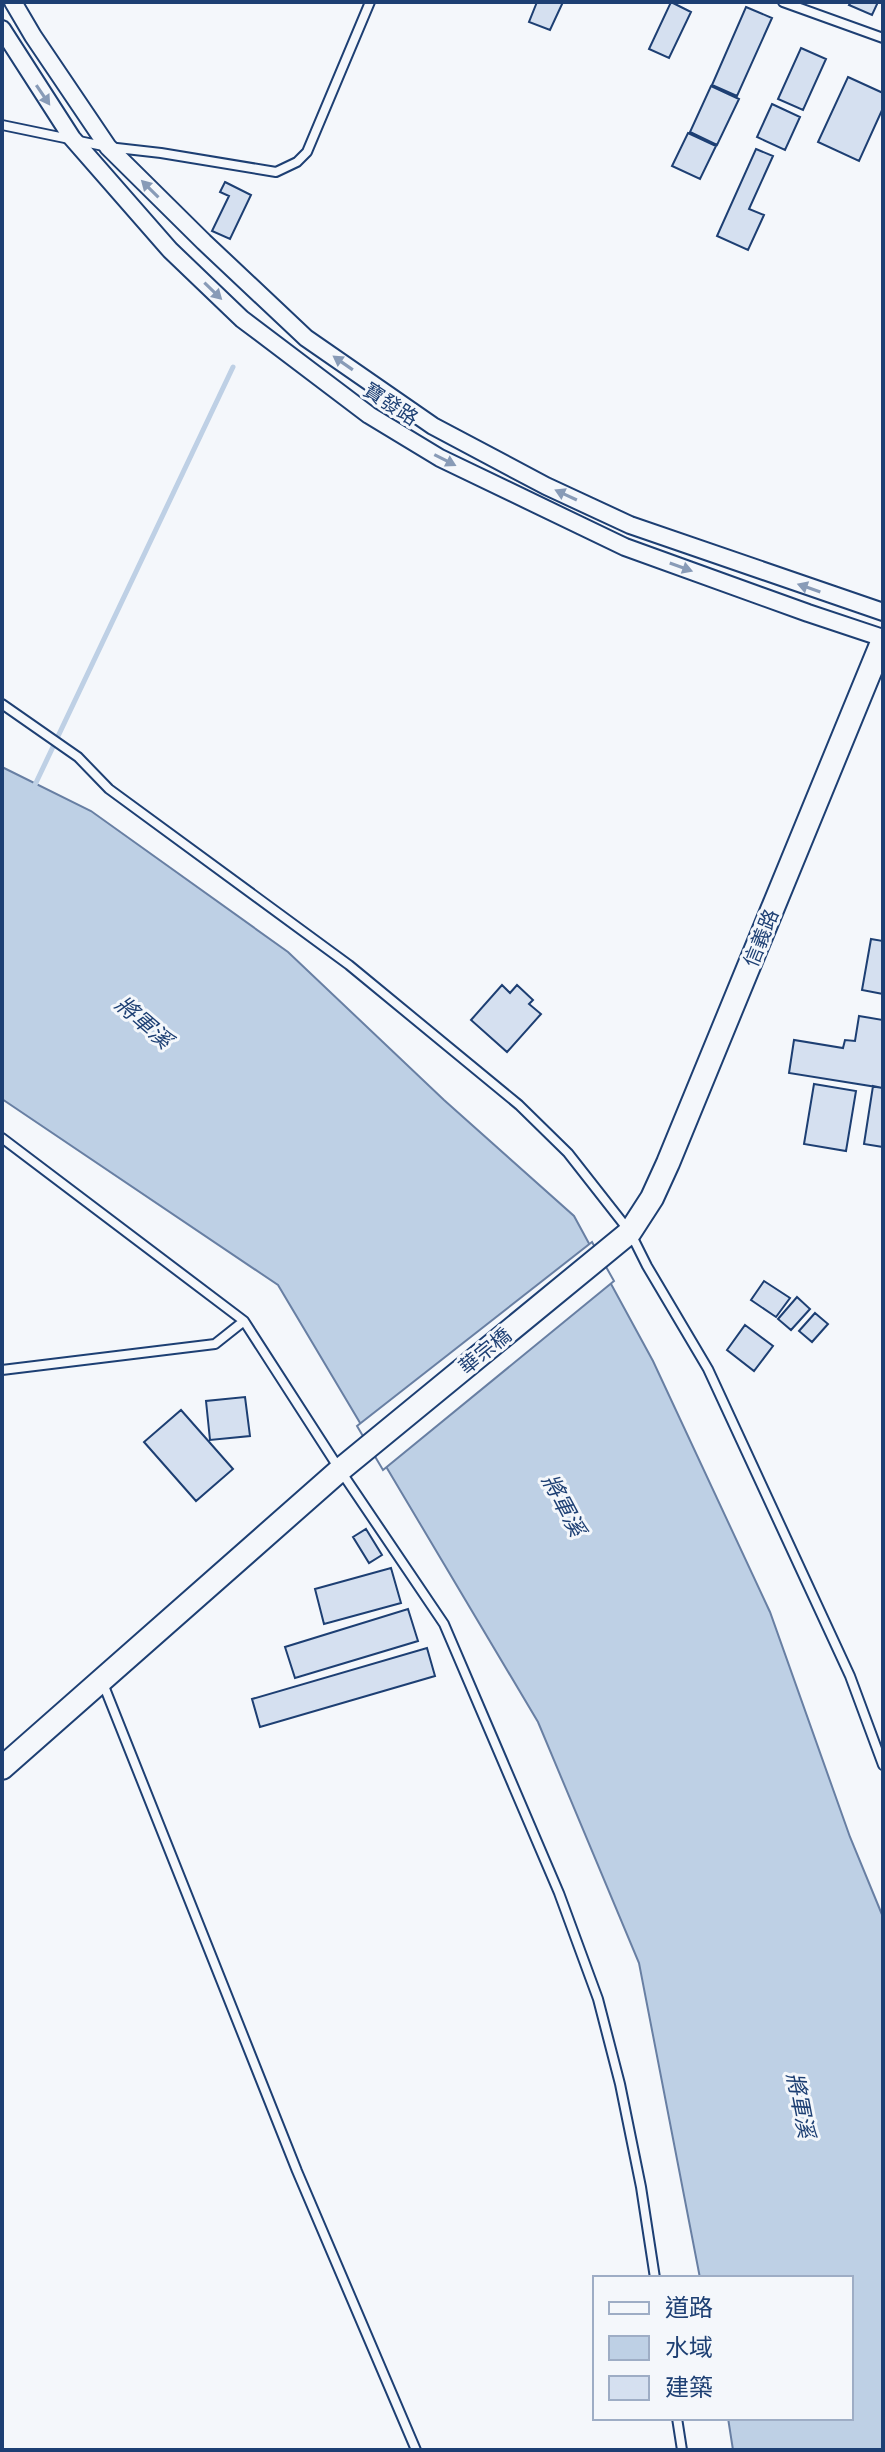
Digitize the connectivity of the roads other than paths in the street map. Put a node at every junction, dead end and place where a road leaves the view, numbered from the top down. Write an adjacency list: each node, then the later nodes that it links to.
1 (13, 2): 8 (street, 寶發路)
2 (370, 2): 8 (lane)
3 (783, 2): 5 (lane)
4 (2, 29): 7 (street, 寶發路, one-way to 7)
5 (883, 38)
6 (2, 125): 7 (lane)
7 (72, 138): 8 (lane); 10 (street, 寶發路, one-way to 10)
8 (108, 147): 9 (street, 寶發路, one-way to 8)
9 (883, 612)
10 (883, 639): 13 (street, 信義路)
11 (2, 704): 13 (lane)
12 (2, 1138): 14 (lane)
13 (630, 1232): 16 (street, 華宗橋); 18 (lane)
14 (244, 1321): 15 (lane); 16 (lane)
15 (2, 1370)
16 (340, 1470): 17 (street, 華宗橋); 20 (lane)
17 (102, 1680): 19 (street, 華宗橋); 22 (lane)
18 (883, 1765)
19 (2, 1768)
20 (655, 2276)
21 (677, 2420): 23 (lane)
22 (416, 2450)
23 (682, 2450)

